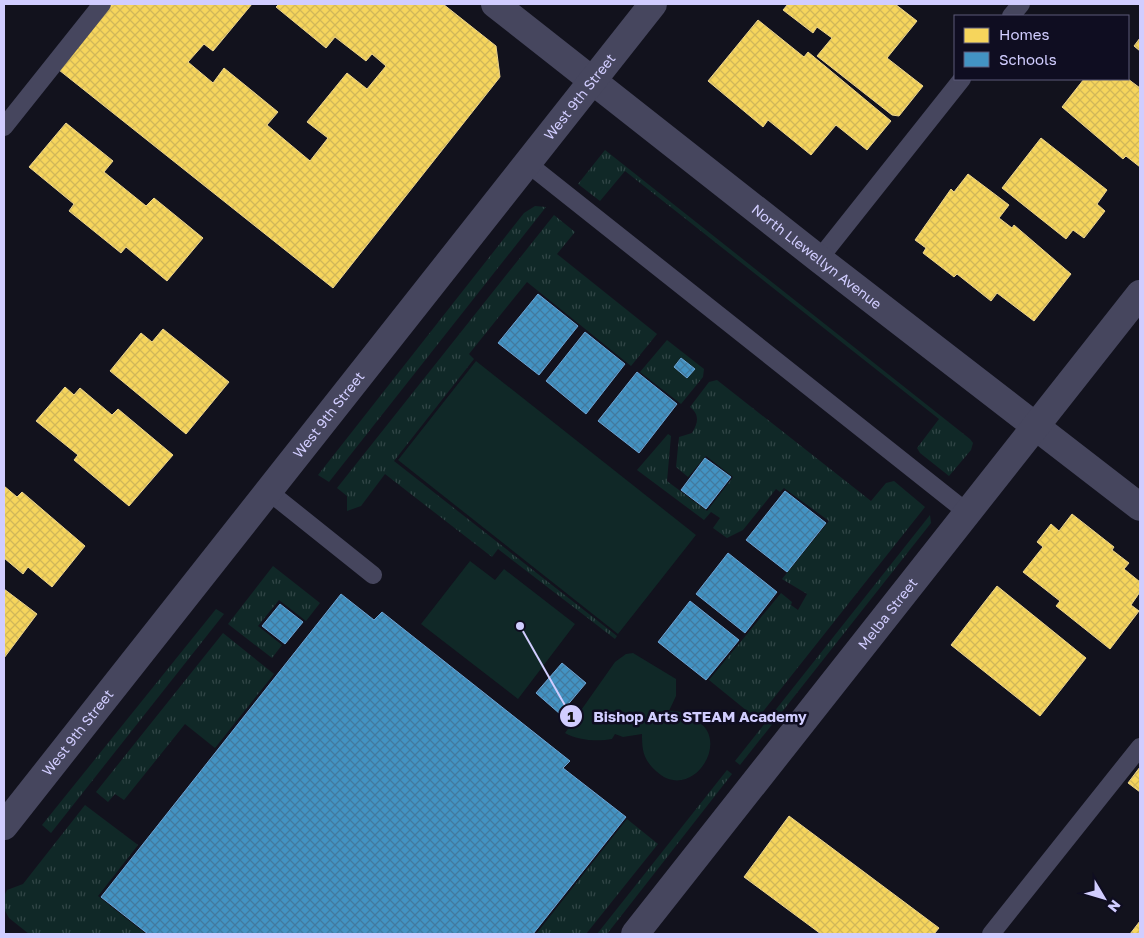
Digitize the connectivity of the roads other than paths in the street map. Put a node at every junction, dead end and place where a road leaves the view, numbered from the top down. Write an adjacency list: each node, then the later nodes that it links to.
1 (102, 4): 8 (lane)
2 (495, 4): 7 (street, North Llewellyn Avenue)
3 (653, 4): 7 (street, West 9th Street)
4 (1021, 4): 5 (lane)
5 (1012, 15)
6 (961, 80): 10 (lane)
7 (592, 81): 9 (street, West 9th Street); 10 (street, North Llewellyn Avenue)
8 (4, 127)
9 (527, 162): 13 (street, West 9th Street); 15 (lane)
10 (819, 259): 12 (street, North Llewellyn Avenue)
11 (1140, 294): 12 (street, Melba Street)
12 (1036, 425): 14 (street, North Llewellyn Avenue); 15 (street, Melba Street)
13 (268, 491): 16 (lane); 18 (street, West 9th Street)
14 (1140, 507)
15 (968, 513): 19 (street, Melba Street)
16 (373, 574)
17 (1140, 747): 20 (lane)
18 (4, 826)
19 (635, 934)
20 (991, 934)

